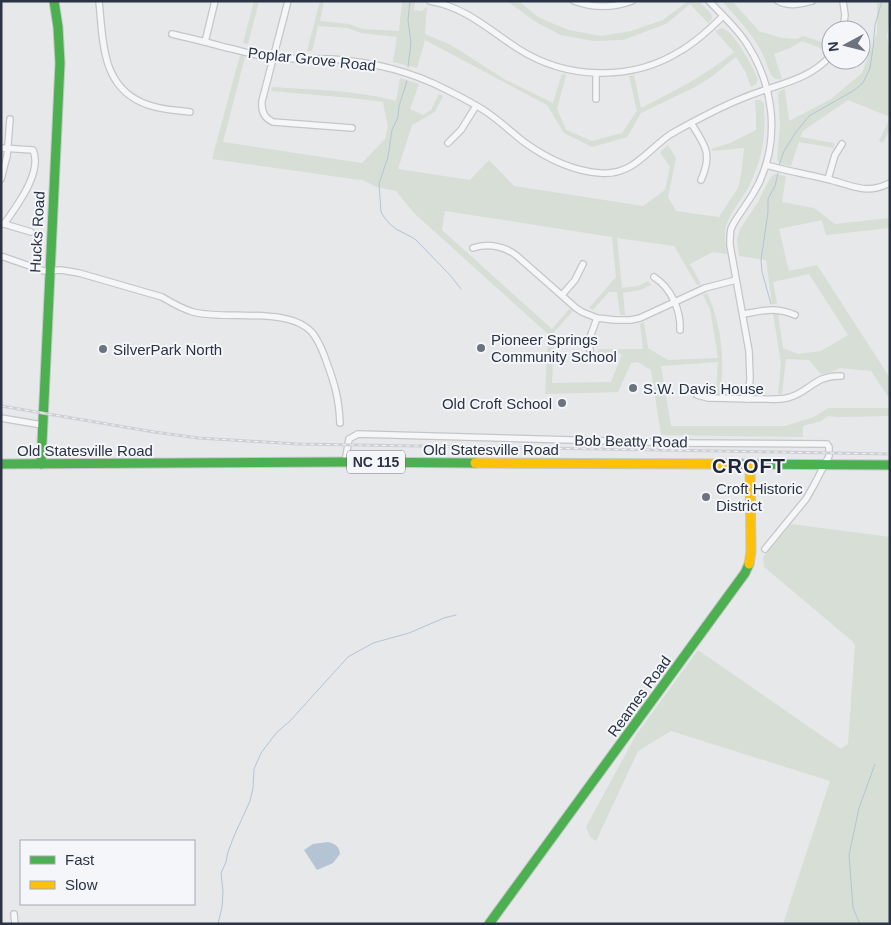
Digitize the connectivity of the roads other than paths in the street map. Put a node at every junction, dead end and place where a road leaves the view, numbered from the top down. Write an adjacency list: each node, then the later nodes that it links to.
1 (54, 1): 39 (main road, Hucks Road)
2 (99, 1): 22 (street)
3 (215, 1): 15 (street)
4 (288, 1): 16 (street)
5 (430, 1): 18 (street)
6 (574, 1): 7 (street)
7 (631, 1)
8 (709, 1): 12 (street)
9 (778, 1): 10 (street)
10 (812, 1)
11 (844, 1): 13 (street)
12 (723, 16): 18 (street); 19 (street)
13 (844, 20)
14 (172, 34): 15 (street, Poplar Grove Road)
15 (205, 42): 16 (street, Poplar Grove Road)
16 (274, 58): 21 (street, Poplar Grove Road); 25 (street)
17 (821, 65): 19 (street, Poplar Grove Road)
18 (596, 74): 20 (street)
19 (767, 89): 24 (street, Poplar Grove Road); 29 (street)
20 (596, 100)
21 (476, 106): 24 (street, Poplar Grove Road); 26 (street)
22 (190, 112)
23 (10, 119): 28 (street)
24 (691, 123): 32 (street)
25 (352, 128)
26 (448, 142)
27 (842, 144): 31 (street)
28 (4, 148): 30 (street); 34 (street)
29 (766, 165): 31 (street); 41 (street)
30 (1, 179)
31 (828, 179): 33 (street)
32 (701, 180)
33 (890, 183)
34 (2, 223): 35 (street)
35 (31, 232)
36 (473, 248): 42 (street)
37 (1, 256): 39 (street)
38 (583, 264): 42 (street)
39 (49, 271): 53 (street); 54 (main road, Hucks Road)
40 (654, 278): 43 (street)
41 (736, 280): 43 (street); 44 (street)
42 (562, 295): 46 (street)
43 (674, 302): 46 (street); 47 (street)
44 (743, 314): 45 (street); 51 (street)
45 (795, 315)
46 (598, 318): 48 (street)
47 (680, 330)
48 (590, 350)
49 (841, 376): 51 (street)
50 (697, 395): 51 (street)
51 (748, 399)
52 (1, 418): 54 (street)
53 (340, 422)
54 (42, 425): 58 (main road, Hucks Road)
55 (345, 462): 56 (main road, Old Statesville Road / NC 115); 58 (main road, Old Statesville Road / NC 115); 59 (street, Bob Beatty Road)
56 (750, 463): 59 (main road, Old Statesville Road / NC 115); 64 (main road, Reames Road)
57 (1, 464): 58 (main road, Old Statesville Road / NC 115)
58 (41, 464)
59 (826, 464): 60 (main road, Old Statesville Road / NC 115); 61 (street)
60 (890, 464)
61 (765, 549)
62 (14, 914): 63 (street)
63 (15, 924)
64 (489, 924)

